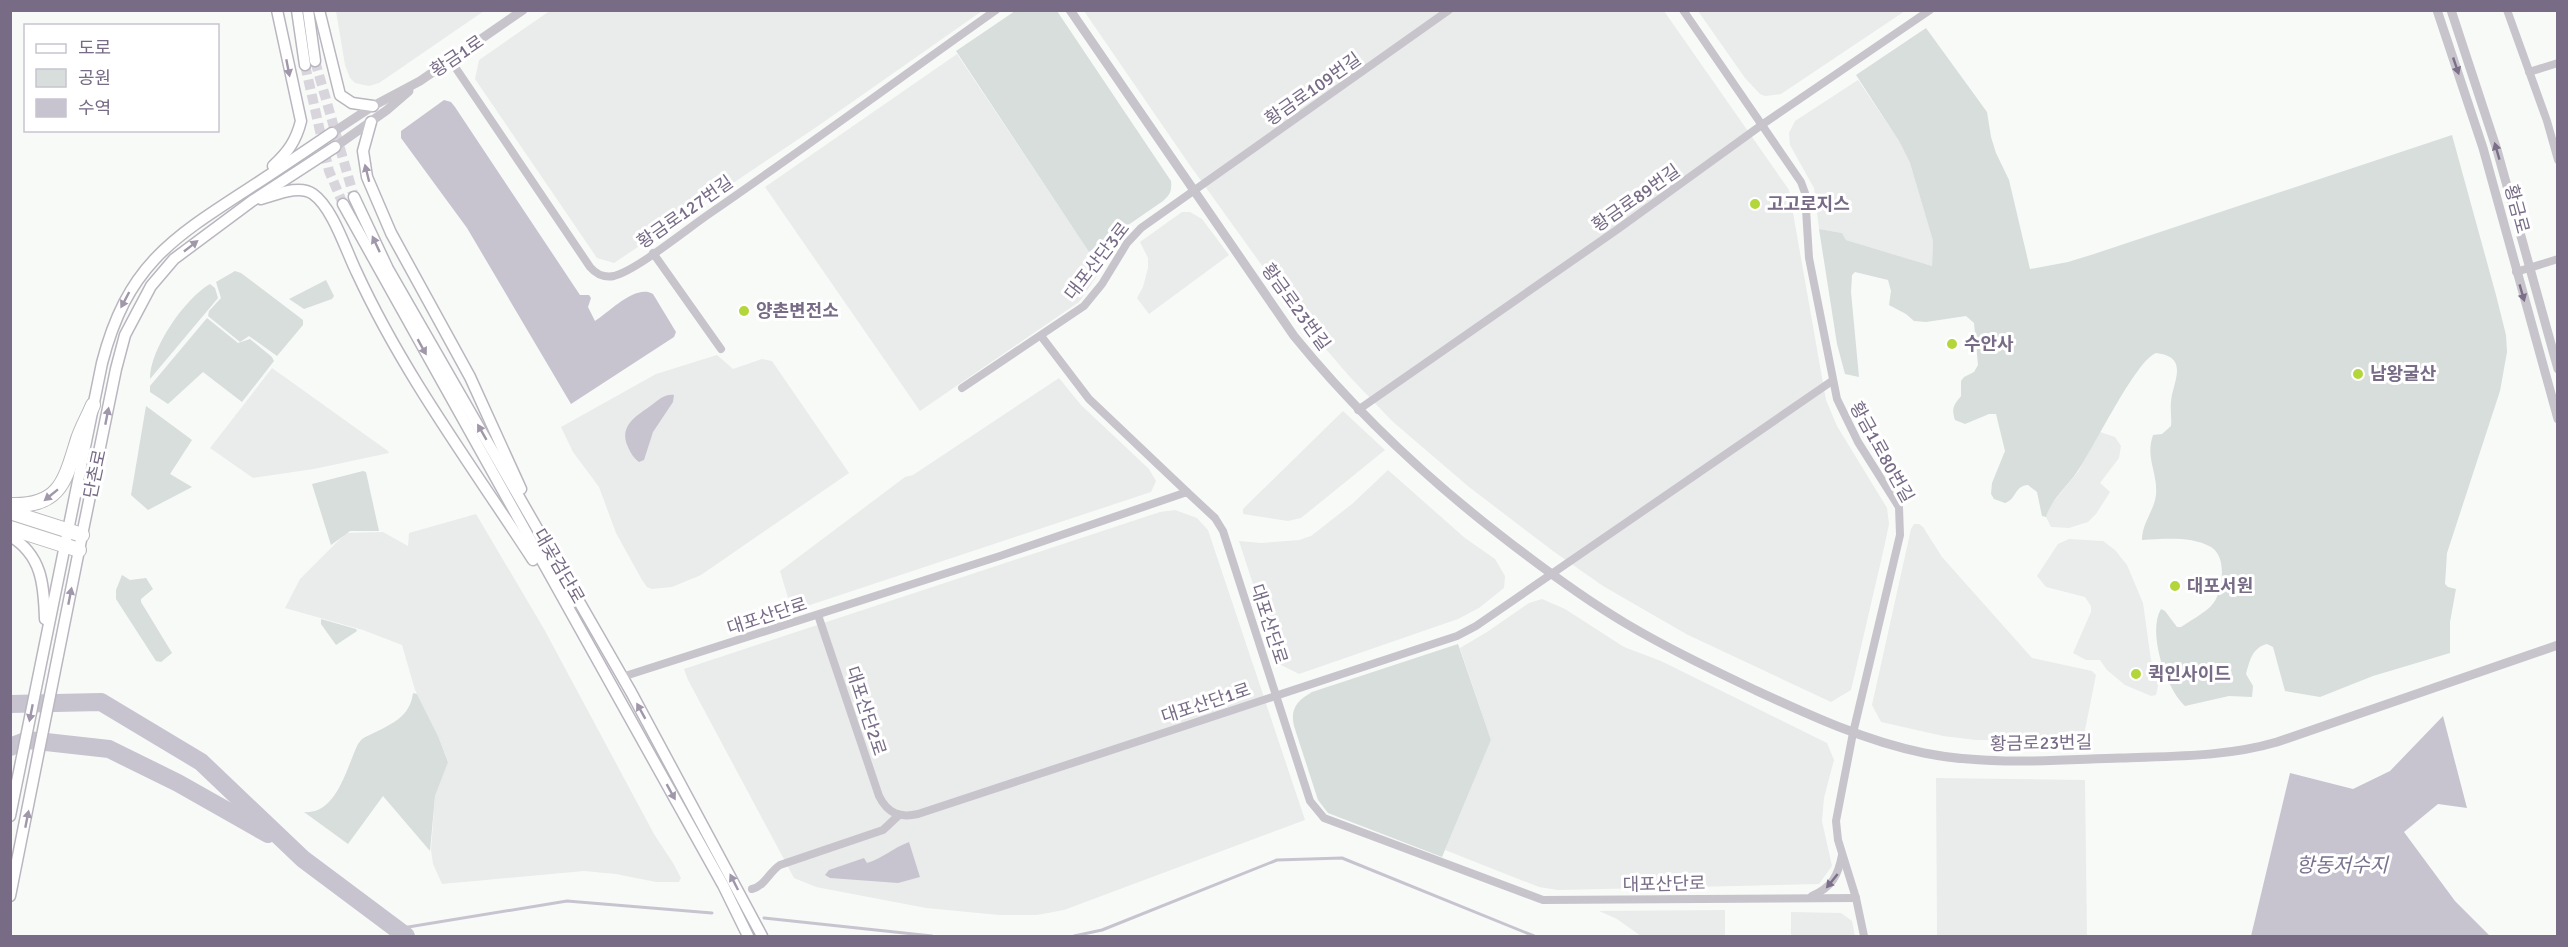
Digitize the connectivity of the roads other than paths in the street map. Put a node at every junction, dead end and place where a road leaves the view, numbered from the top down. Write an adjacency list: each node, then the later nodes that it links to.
1 (277, 10): 26 (main road, one-way to 26)
2 (297, 10): 3 (main road)
3 (308, 10)
4 (319, 10): 18 (main road)
5 (523, 10): 14 (street, 황금1로)
6 (996, 10): 31 (street, 황금로127번길)
7 (1070, 10): 27 (street, 황금로23번길)
8 (1449, 10): 27 (street, 황금로109번길)
9 (1683, 10): 22 (street, 황금1로80번길)
10 (1930, 10): 22 (street, 황금로89번길)
11 (2437, 10): 34 (street, 황금로, one-way to 34)
12 (2451, 10): 33 (street, 황금로, one-way to 12)
13 (2507, 10): 16 (street)
14 (451, 61): 17 (street, 황금1로); 31 (street, 황금로127번길)
15 (2558, 63): 16 (street)
16 (2529, 72): 20 (street)
17 (420, 81): 18 (street, 황금1로); 21 (street, 황금1로)
18 (373, 106): 23 (street, 황금1로)
19 (2558, 118): 20 (street)
20 (2547, 121): 25 (street)
21 (371, 122): 24 (street, 황금1로); 50 (main road, one-way to 21)
22 (1763, 124): 38 (street, 황금1로80번길); 41 (street, 황금로89번길)
23 (332, 133): 26 (main road, 단촌로)
24 (336, 147): 29 (main road, 단촌로)
25 (2558, 160)
26 (253, 186): 40 (main road, 단촌로, one-way to 40)
27 (1194, 191): 35 (street, 대포산단3로); 41 (street, 황금로23번길)
28 (354, 197): 50 (main road, 대곶검단로, one-way to 28)
29 (252, 201): 47 (main road, 단촌로, one-way to 29); 54 (main road)
30 (343, 204): 54 (main road, 대곶검단로, one-way to 54)
31 (653, 253): 36 (street)
32 (2558, 259): 33 (street)
33 (2530, 268): 34 (street); 37 (street, 황금로)
34 (2517, 272): 42 (street, 황금로, one-way to 42)
35 (1041, 336): 39 (street, 대포산단3로); 43 (street)
36 (721, 349)
37 (2558, 369)
38 (1832, 381): 52 (street); 59 (street, 황금1로80번길)
39 (962, 388)
40 (93, 405): 44 (highway, one-way to 44); 49 (main road, 단촌로)
41 (1358, 410): 52 (street, 황금로23번길)
42 (2558, 419)
43 (1187, 492): 53 (street, 대포산단로); 58 (street, 대포산단로)
44 (10, 505)
45 (10, 512): 49 (highway)
46 (10, 528): 49 (highway)
47 (82, 535): 49 (highway); 51 (main road, 단촌로)
48 (10, 536): 55 (main road)
49 (66, 537): 51 (highway); 55 (main road, 단촌로)
50 (547, 547): 57 (main road, 대곶검단로)
51 (79, 550): 64 (main road, 단촌로, one-way to 51)
52 (1551, 574): 58 (street, 대포산단1로); 59 (street, 황금로23번길)
53 (818, 615): 57 (street, 대포산단로); 60 (street, 대포산단2로)
54 (584, 638): 67 (main road, 대곶검단로, one-way to 67)
55 (45, 642): 61 (main road, 단촌로, one-way to 61)
56 (2558, 645): 59 (street, 황금로23번길)
57 (622, 677): 68 (main road, 대곶검단로, one-way to 57)
58 (1276, 696): 60 (street, 대포산단1로); 65 (street, 대포산단로)
59 (1853, 733): 62 (street, 황금1로80번길)
60 (895, 814): 63 (street)
61 (10, 816)
62 (1842, 854): 65 (street, one-way to 65); 66 (street, 황금1로80번길)
63 (752, 890)
64 (10, 896)
65 (1807, 898): 66 (street, 대포산단로)
66 (1856, 898): 69 (street, 황금1로80번길)
67 (748, 936)
68 (762, 936)
69 (1864, 936)

